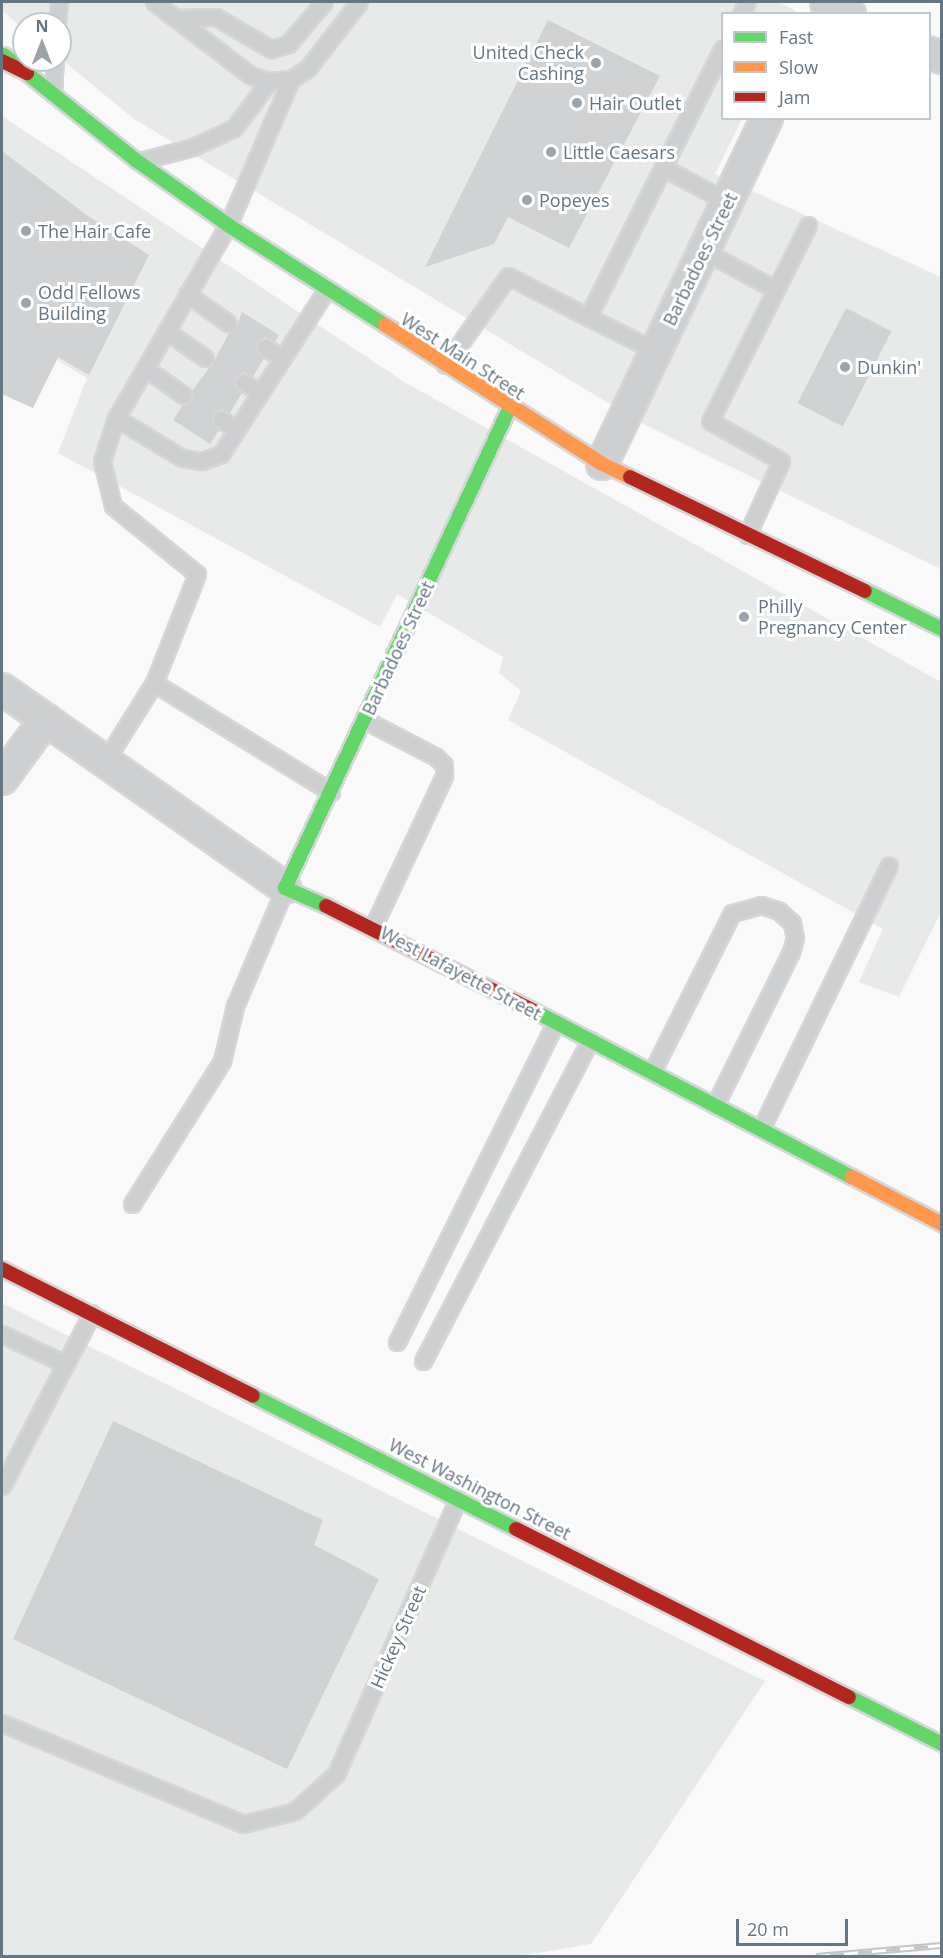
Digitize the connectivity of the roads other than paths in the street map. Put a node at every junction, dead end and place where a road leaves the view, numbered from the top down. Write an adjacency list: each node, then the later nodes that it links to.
1 (154, 2): 6 (lane)
2 (324, 2): 6 (lane)
3 (359, 2): 12 (lane)
4 (824, 2): 5 (street)
5 (846, 12)
6 (176, 18): 13 (lane)
7 (2, 53): 11 (main road, West Main Street)
8 (721, 53): 17 (lane)
9 (2, 60): 11 (main road)
10 (54, 72): 14 (lane)
11 (27, 73): 14 (main road, West Main Street)
12 (291, 79): 13 (lane); 19 (lane)
13 (270, 81): 16 (lane)
14 (53, 94): 16 (main road, West Main Street)
15 (766, 120): 18 (street, Barbadoes Street)
16 (137, 162): 19 (main road, West Main Street)
17 (662, 166): 18 (lane); 25 (lane)
18 (728, 202): 21 (street, Barbadoes Street)
19 (228, 225): 22 (main road, West Main Street); 24 (lane)
20 (808, 225): 23 (lane)
21 (704, 250): 23 (lane); 29 (street, Barbadoes Street)
22 (327, 289): 31 (lane); 32 (main road, West Main Street)
23 (775, 289): 42 (lane)
24 (187, 294): 26 (lane); 27 (lane)
25 (588, 317): 29 (lane); 32 (lane)
26 (228, 323)
27 (166, 331): 30 (lane); 33 (lane)
28 (265, 347): 31 (lane)
29 (656, 351): 41 (street, Barbadoes Street)
30 (206, 358)
31 (282, 359): 35 (lane)
32 (445, 365): 37 (main road, West Main Street)
33 (145, 368): 36 (lane); 38 (lane)
34 (243, 382): 35 (lane)
35 (260, 393): 40 (lane)
36 (183, 395)
37 (510, 407): 41 (main road, West Main Street); 47 (main road, Barbadoes Street)
38 (116, 418): 40 (lane); 44 (lane)
39 (221, 419): 40 (lane)
40 (236, 430)
41 (602, 464): 42 (main road, West Main Street)
42 (747, 535): 43 (main road, West Main Street)
43 (942, 629)
44 (154, 683): 48 (lane); 50 (lane)
45 (2, 689): 46 (street, West Lafayette Street)
46 (46, 719): 48 (street, West Lafayette Street); 49 (street)
47 (365, 720): 50 (main road, Barbadoes Street); 53 (lane)
48 (105, 761): 52 (street, West Lafayette Street)
49 (2, 779)
50 (331, 792): 52 (main road, Barbadoes Street)
51 (889, 865): 58 (lane)
52 (285, 888): 53 (main road, West Lafayette Street); 59 (lane)
53 (373, 927): 54 (main road, West Lafayette Street)
54 (556, 1022): 55 (main road, West Lafayette Street); 64 (lane)
55 (590, 1040): 56 (main road, West Lafayette Street); 65 (lane)
56 (652, 1072): 57 (main road, West Lafayette Street); 57 (lane)
57 (715, 1105): 58 (main road, West Lafayette Street)
58 (760, 1129): 60 (main road, West Lafayette Street)
59 (132, 1204)
60 (942, 1224)
61 (2, 1269): 62 (main road, West Washington Street)
62 (92, 1313): 66 (lane); 68 (main road, West Washington Street)
63 (2, 1334): 66 (lane)
64 (397, 1342)
65 (423, 1361)
66 (65, 1364): 67 (lane)
67 (2, 1485)
68 (458, 1499): 69 (lane, Hickey Street); 70 (main road, West Washington Street)
69 (2, 1723)
70 (942, 1744)

